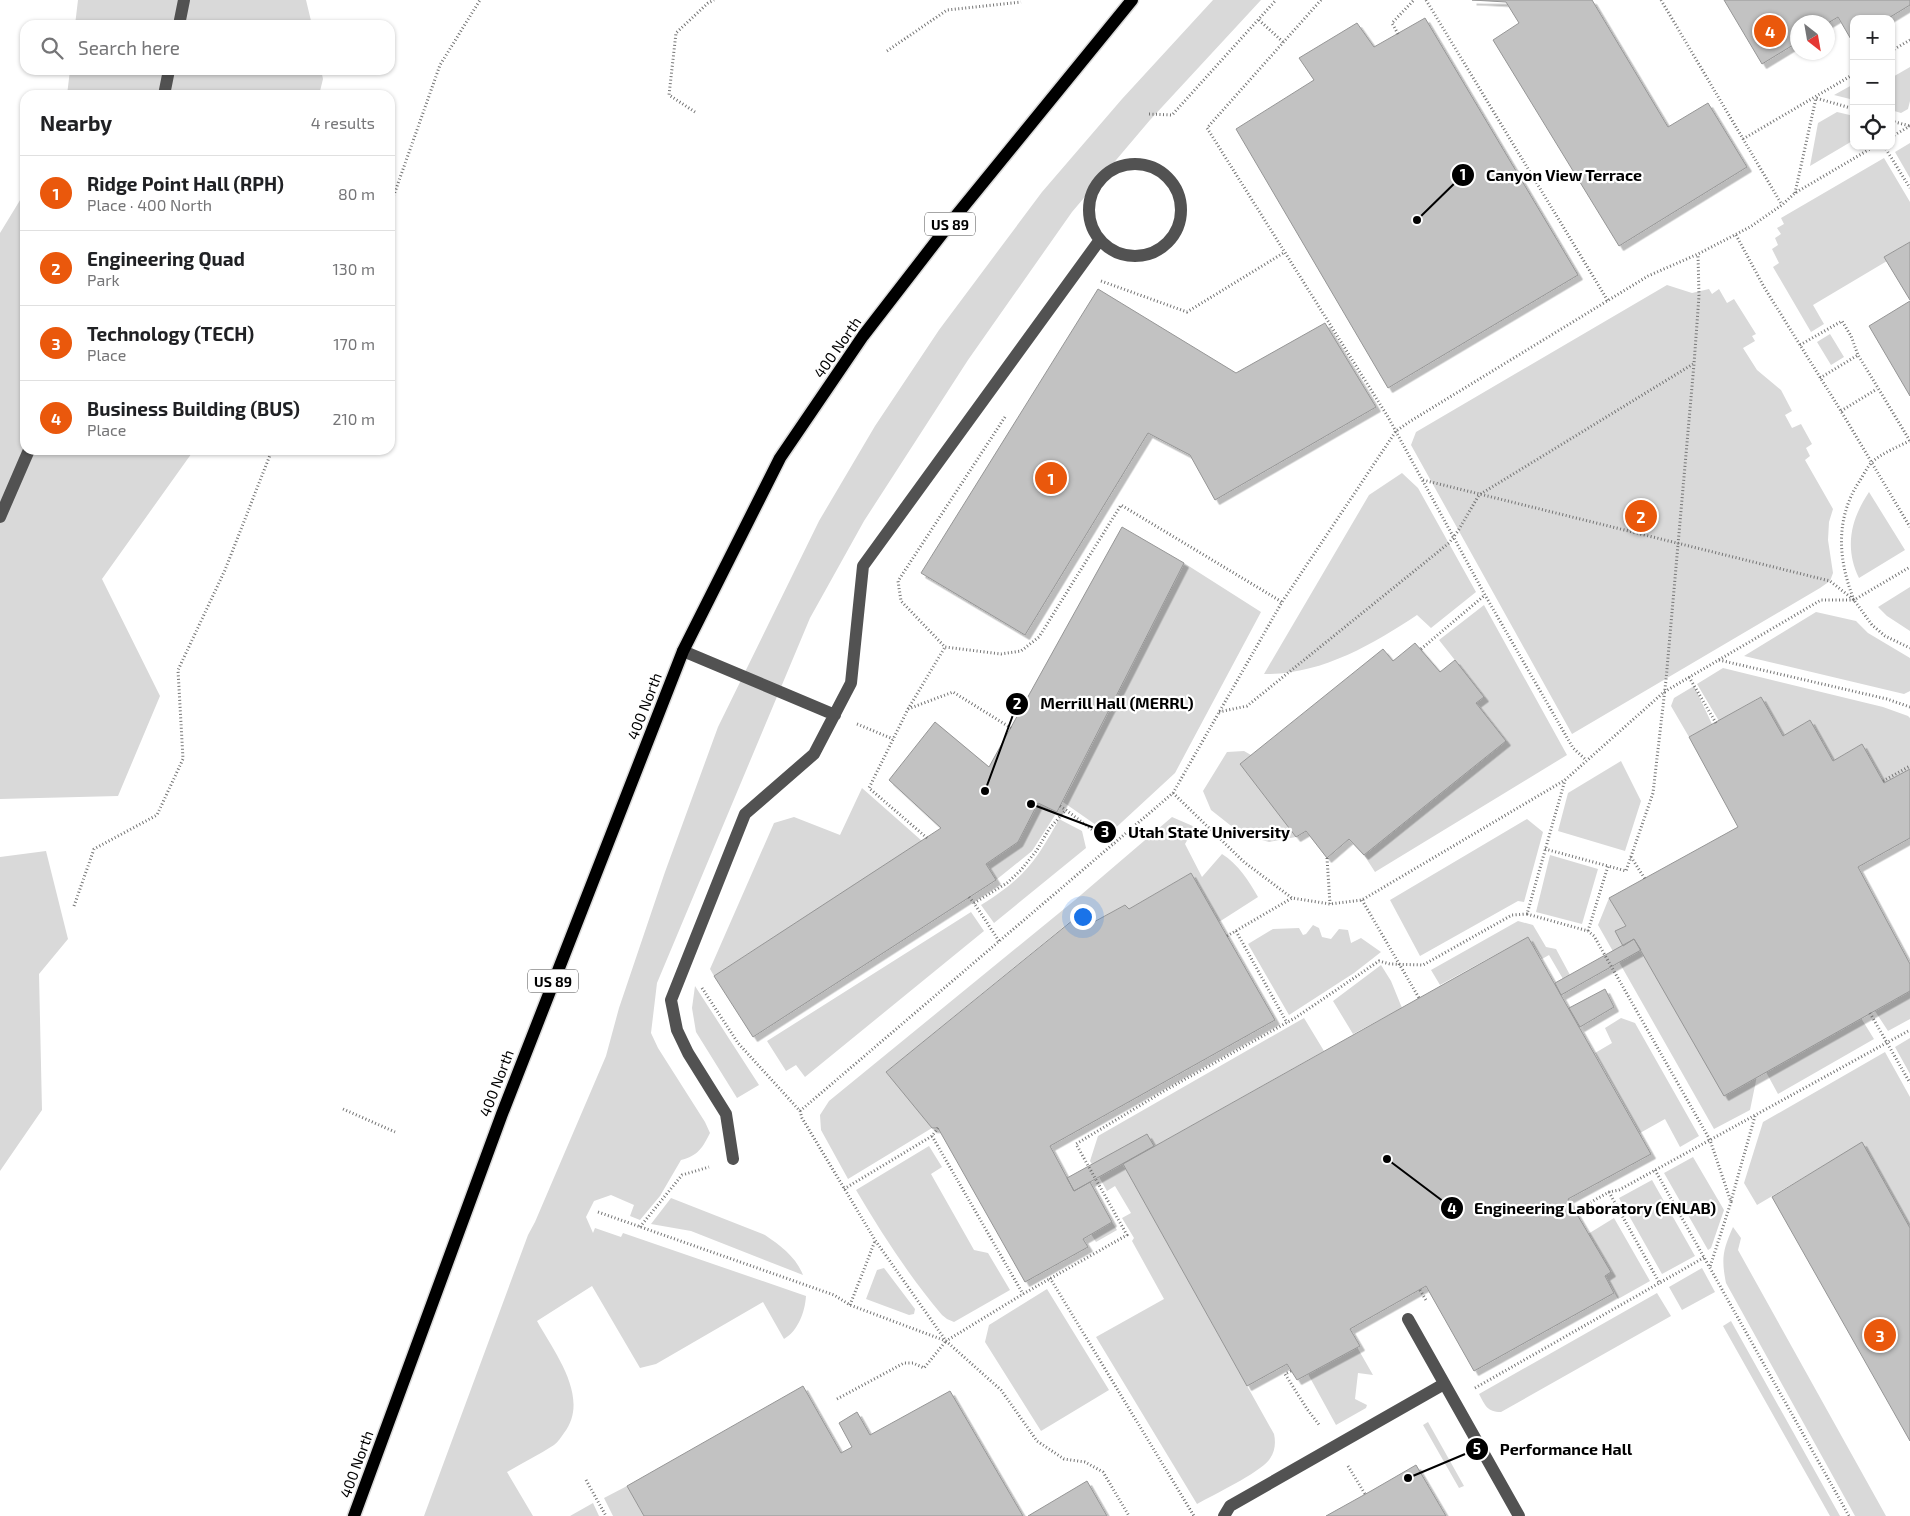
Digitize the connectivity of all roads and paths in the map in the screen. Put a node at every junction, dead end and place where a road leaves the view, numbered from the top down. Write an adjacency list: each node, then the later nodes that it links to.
1 (184, 0): 11 (lane)
2 (480, 0): 32 (path)
3 (714, 0): 23 (path)
4 (1132, 0): 66 (main road, 400 North / US 89)
5 (1276, 0): 12 (path)
6 (1321, 0): 15 (path)
7 (1414, 0): 13 (path)
8 (1426, 0): 40 (path)
9 (1661, 0): 28 (path)
10 (1021, 2): 17 (path)
11 (180, 20)
12 (1259, 20): 15 (path); 24 (path)
13 (1398, 34)
14 (1910, 40): 16 (path)
15 (1283, 42): 37 (path)
16 (1895, 49)
17 (887, 51)
18 (168, 75): 20 (lane)
19 (1850, 77): 21 (path)
20 (165, 90)
21 (1816, 98): 22 (path); 28 (path); 33 (path)
22 (1850, 108)
23 (695, 112)
24 (1149, 114)
25 (1895, 122): 26 (path)
26 (1910, 126): 27 (path)
27 (1895, 135)
28 (1742, 139): 34 (path)
29 (1868, 150): 33 (path)
30 (1886, 150): 31 (path)
31 (1910, 188)
32 (395, 192)
33 (1795, 193): 34 (path)
34 (1782, 205): 35 (path)
35 (1736, 234): 38 (path); 41 (path)
36 (1099, 241): 36 (lane); 73 (lane)
37 (1285, 252): 39 (path); 48 (path)
38 (1698, 254): 40 (path); 43 (path)
39 (1095, 279)
40 (1608, 301): 48 (path)
41 (1800, 345): 42 (path); 44 (path)
42 (1858, 355): 44 (path); 45 (path)
43 (1694, 364): 54 (path); 58 (path)
44 (1820, 378): 47 (path)
45 (1878, 389): 47 (path); 49 (path)
46 (1010, 410): 63 (path)
47 (1841, 411): 52 (path)
48 (1396, 431): 53 (path); 62 (path)
49 (1910, 441): 52 (path)
50 (27, 455): 55 (lane)
51 (270, 455): 96 (path)
52 (1872, 462): 56 (path); 61 (path)
53 (1423, 480): 54 (path); 57 (path)
54 (1479, 495): 57 (path); 58 (path)
55 (0, 517)
56 (1909, 524)
57 (1454, 538): 60 (path); 72 (path)
58 (1679, 544): 61 (path); 69 (path)
59 (1910, 567): 61 (path)
60 (1485, 595): 65 (path); 77 (path)
61 (1854, 600): 64 (path); 67 (path)
62 (1282, 602): 63 (path); 72 (path)
63 (945, 647): 71 (path)
64 (1910, 648)
65 (1421, 649)
66 (683, 651): 73 (lane); 136 (main road, 400 North / US 89)
67 (1718, 660): 68 (path); 70 (path)
68 (1689, 677): 69 (path); 74 (path)
69 (1664, 692): 77 (path); 87 (path)
70 (1910, 707)
71 (908, 709): 75 (path); 76 (path)
72 (1219, 712): 81 (path)
73 (835, 715): 76 (path); 117 (lane)
74 (1716, 722)
75 (1011, 728)
76 (893, 739): 84 (path)
77 (1586, 760): 79 (path)
78 (1910, 766): 80 (path)
79 (1565, 780): 86 (path); 93 (path)
80 (1883, 781)
81 (1173, 793): 85 (path); 92 (path)
82 (1060, 806): 83 (path)
83 (1066, 810): 85 (path); 94 (path)
84 (927, 838)
85 (1115, 844): 101 (path)
86 (1545, 849): 89 (path); 97 (path)
87 (1631, 857): 89 (path); 90 (path)
88 (1327, 858): 95 (path)
89 (1608, 866): 99 (path)
90 (1645, 879)
91 (969, 897): 94 (path)
92 (1292, 898): 95 (path); 98 (path)
93 (1362, 900): 95 (path); 102 (path)
94 (974, 903): 101 (path)
95 (1330, 904)
96 (74, 906)
97 (1528, 914): 99 (path); 102 (path)
98 (1236, 930): 100 (path); 106 (path)
99 (1588, 931): 116 (path)
100 (1227, 936)
101 (999, 942): 111 (path)
102 (1398, 964): 104 (path); 106 (path)
103 (698, 983): 111 (path)
104 (1419, 998)
105 (1870, 1013): 108 (path)
106 (1287, 1023): 127 (path)
107 (1910, 1030): 108 (path)
108 (1888, 1043): 109 (path); 112 (path)
109 (1910, 1083)
110 (343, 1109): 114 (path)
111 (800, 1111): 119 (path)
112 (1755, 1116): 116 (path); 121 (path)
113 (938, 1128): 115 (path)
114 (395, 1132)
115 (932, 1136): 119 (path); 129 (path)
116 (1710, 1140): 118 (path); 121 (path)
117 (733, 1159): 124 (path)
118 (1654, 1170): 120 (path); 126 (path)
119 (844, 1189): 125 (path)
120 (1609, 1192): 122 (path); 128 (path)
121 (1731, 1202): 126 (path)
122 (1575, 1211)
123 (598, 1212): 124 (path)
124 (640, 1227): 130 (path)
125 (875, 1240): 130 (path); 132 (path)
126 (1710, 1267): 142 (path)
127 (1050, 1278): 129 (path); 139 (path)
128 (1660, 1284)
129 (1023, 1294): 132 (path)
130 (850, 1306): 132 (path)
131 (1408, 1319): 133 (lane)
132 (946, 1341): 134 (path); 138 (path)
133 (1444, 1384): 140 (lane); 141 (lane)
134 (837, 1398)
135 (586, 1480): 137 (path)
136 (354, 1516)
137 (606, 1516)
138 (1129, 1516)
139 (1194, 1516)
140 (1224, 1516)
141 (1519, 1516)
142 (1849, 1516)

